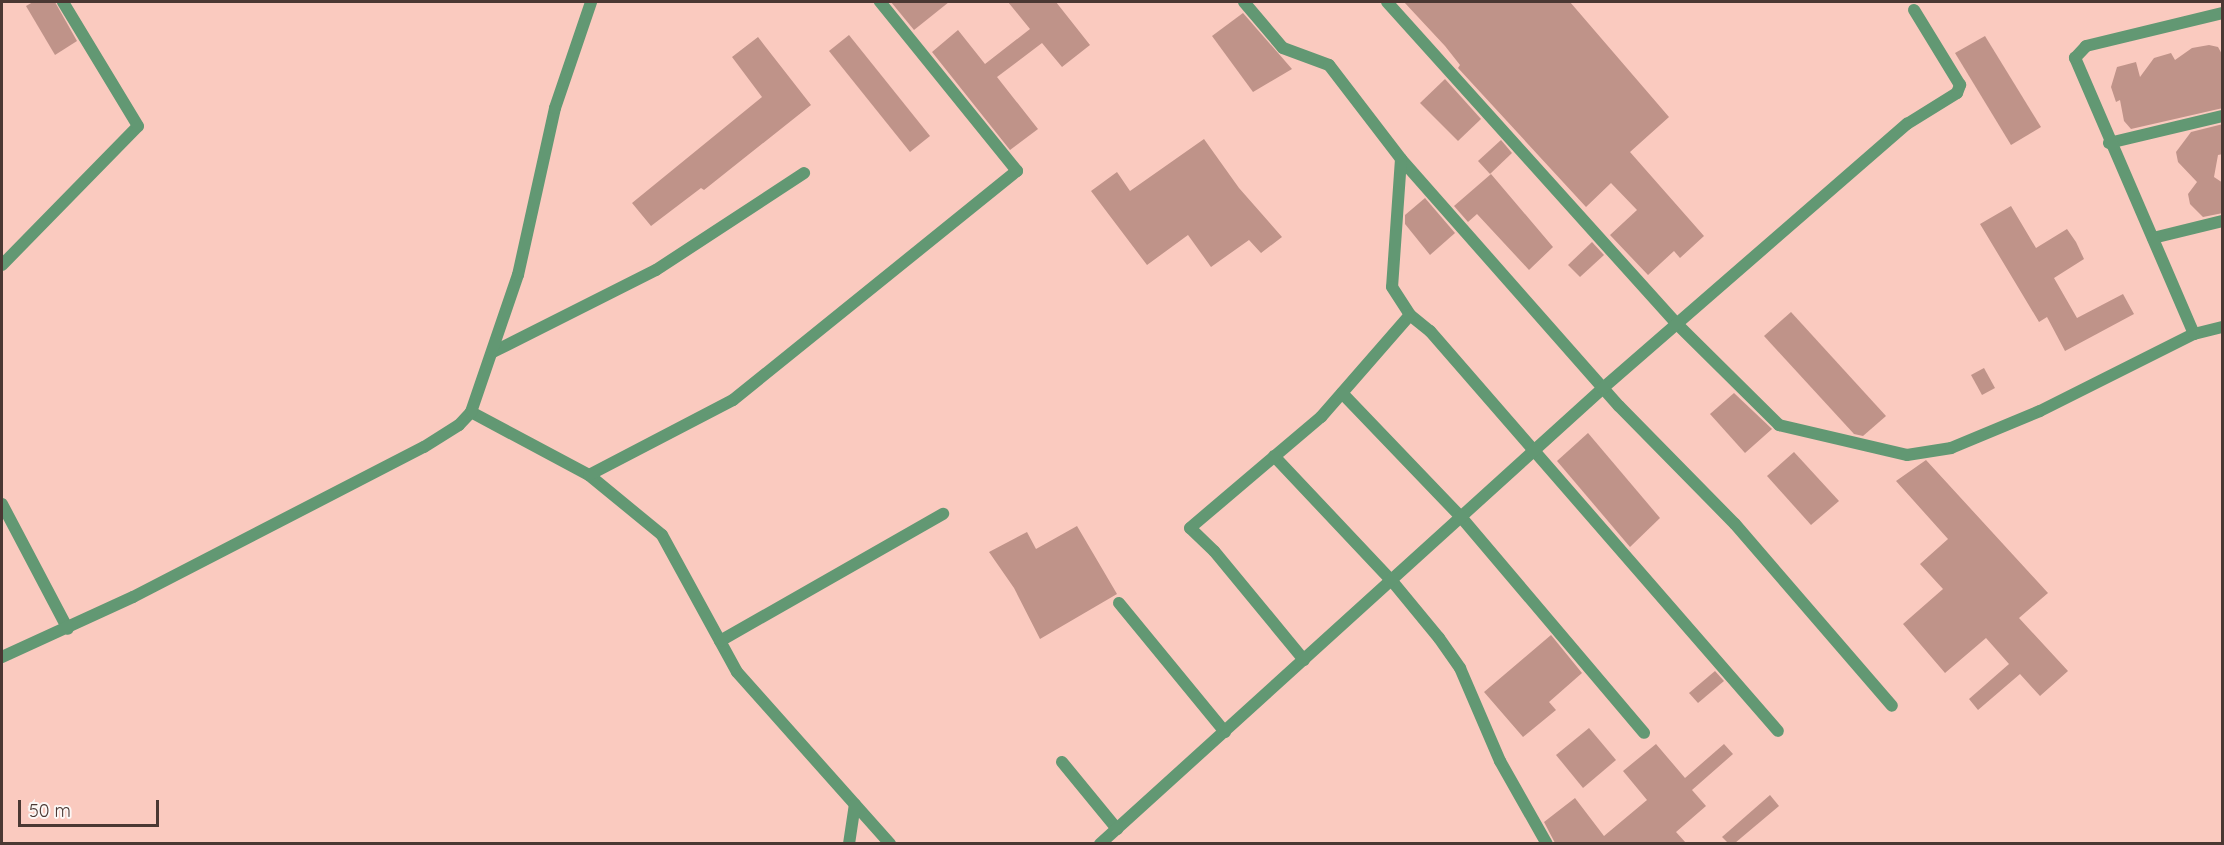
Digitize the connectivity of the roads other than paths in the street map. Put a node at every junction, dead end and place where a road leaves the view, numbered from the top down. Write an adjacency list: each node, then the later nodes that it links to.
1 (63, 2): 14 (street)
2 (591, 2): 19 (street)
3 (880, 2): 25 (street)
4 (1244, 2): 10 (street)
5 (1387, 2): 16 (street)
6 (1914, 10): 16 (street)
7 (2223, 13): 9 (street)
8 (2223, 116): 9 (street)
9 (2109, 143): 13 (street)
10 (1401, 159): 15 (street); 20 (street)
11 (804, 173): 19 (street)
12 (2223, 221): 13 (street)
13 (2153, 238): 18 (street)
14 (2, 265)
15 (1410, 315): 21 (street); 23 (street)
16 (1677, 324): 18 (street); 20 (street)
17 (2223, 327): 18 (street)
18 (2194, 334)
19 (493, 352): 22 (street)
20 (1603, 388): 23 (street); 35 (street)
21 (1342, 393): 24 (street); 28 (street)
22 (471, 412): 25 (street); 31 (street)
23 (1533, 451): 28 (street); 36 (street)
24 (1274, 456): 29 (street); 34 (street)
25 (589, 475): 32 (street)
26 (2, 504): 31 (street)
27 (943, 514): 32 (street)
28 (1461, 517): 29 (street); 38 (street)
29 (1392, 580): 34 (street); 45 (street)
30 (1119, 603): 37 (street)
31 (68, 629): 33 (street)
32 (720, 641): 40 (street)
33 (2, 657)
34 (1304, 660): 37 (street)
35 (1892, 706)
36 (1778, 731)
37 (1226, 732): 41 (street)
38 (1644, 733)
39 (1062, 762): 41 (street)
40 (855, 804): 42 (street); 43 (street)
41 (1117, 829): 44 (street)
42 (849, 843)
43 (890, 843)
44 (1100, 843)
45 (1547, 843)

